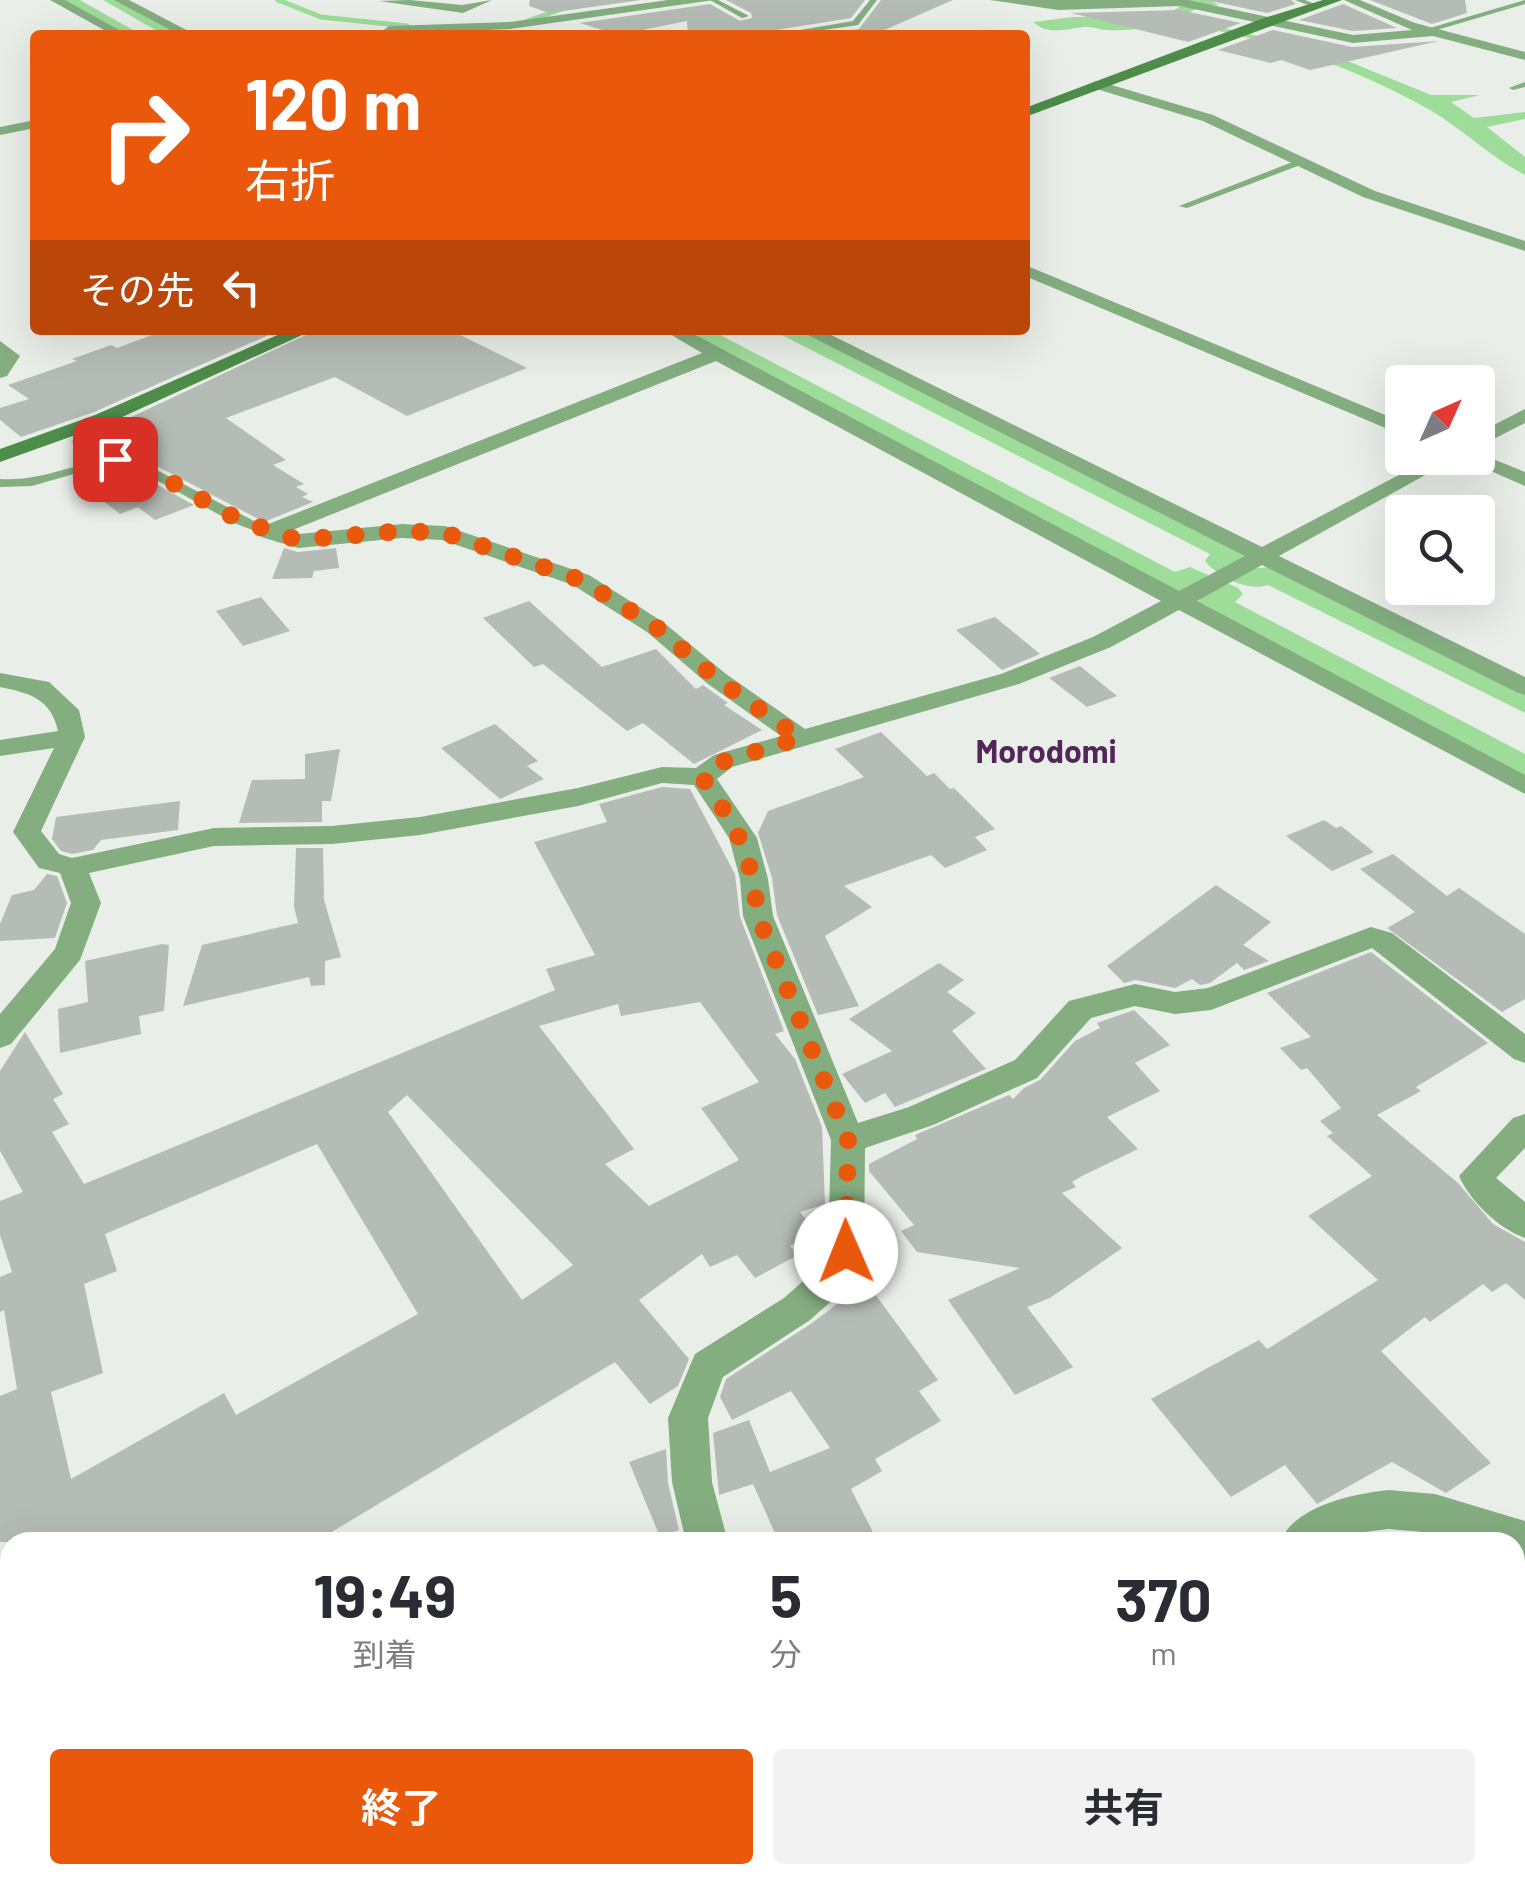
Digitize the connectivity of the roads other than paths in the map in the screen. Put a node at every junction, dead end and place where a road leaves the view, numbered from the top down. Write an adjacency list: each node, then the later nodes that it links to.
1 (56, 0): 16 (street)
2 (120, 0): 17 (street)
3 (388, 0): 4 (street)
4 (486, 0)
5 (710, 0): 14 (lane); 18 (street)
6 (874, 0): 19 (lane)
7 (996, 0): 11 (street)
8 (1298, 0): 13 (lane)
9 (1336, 0): 13 (main road)
10 (1350, 0): 20 (street)
11 (1180, 2): 15 (street)
12 (1525, 2): 20 (lane)
13 (1314, 6): 15 (main road)
14 (745, 16)
15 (1268, 21): 20 (street); 23 (main road)
16 (113, 30)
17 (180, 30)
18 (389, 30)
19 (806, 30)
20 (1430, 31): 21 (street)
21 (1525, 56)
22 (1525, 84): 24 (lane)
23 (1098, 86): 25 (main road); 28 (street)
24 (1514, 88)
25 (1030, 111)
26 (30, 125): 27 (street)
27 (0, 131)
28 (1300, 162): 30 (lane); 34 (street)
29 (1238, 172): 30 (lane)
30 (1256, 179): 32 (lane)
31 (1200, 186): 32 (lane)
32 (1218, 193): 33 (lane)
33 (1184, 206)
34 (1525, 246)
35 (1030, 272): 43 (street)
36 (293, 335): 45 (main road)
37 (690, 335): 40 (street)
38 (813, 335): 51 (street)
39 (0, 346): 41 (street)
40 (718, 354): 50 (street); 52 (street)
41 (0, 372)
42 (1525, 415): 44 (street)
43 (1385, 422)
44 (1495, 431)
45 (0, 456)
46 (1495, 468): 48 (street)
47 (1414, 475): 51 (street)
48 (1525, 480)
49 (0, 483): 50 (lane)
50 (270, 532): 56 (street)
51 (1258, 558): 52 (street); 54 (street)
52 (1185, 598): 56 (street); 59 (street)
53 (0, 680): 55 (street)
54 (1525, 687)
55 (72, 736): 57 (street); 60 (street)
56 (800, 738): 58 (street)
57 (0, 748)
58 (702, 777): 60 (street); 64 (street)
59 (1525, 786)
60 (72, 867): 61 (street)
61 (0, 1036)
62 (1525, 1051): 64 (street)
63 (1525, 1127): 65 (street)
64 (848, 1140): 66 (street)
65 (1525, 1223)
66 (704, 1532)
67 (1318, 1532): 68 (street)
68 (1501, 1532)

